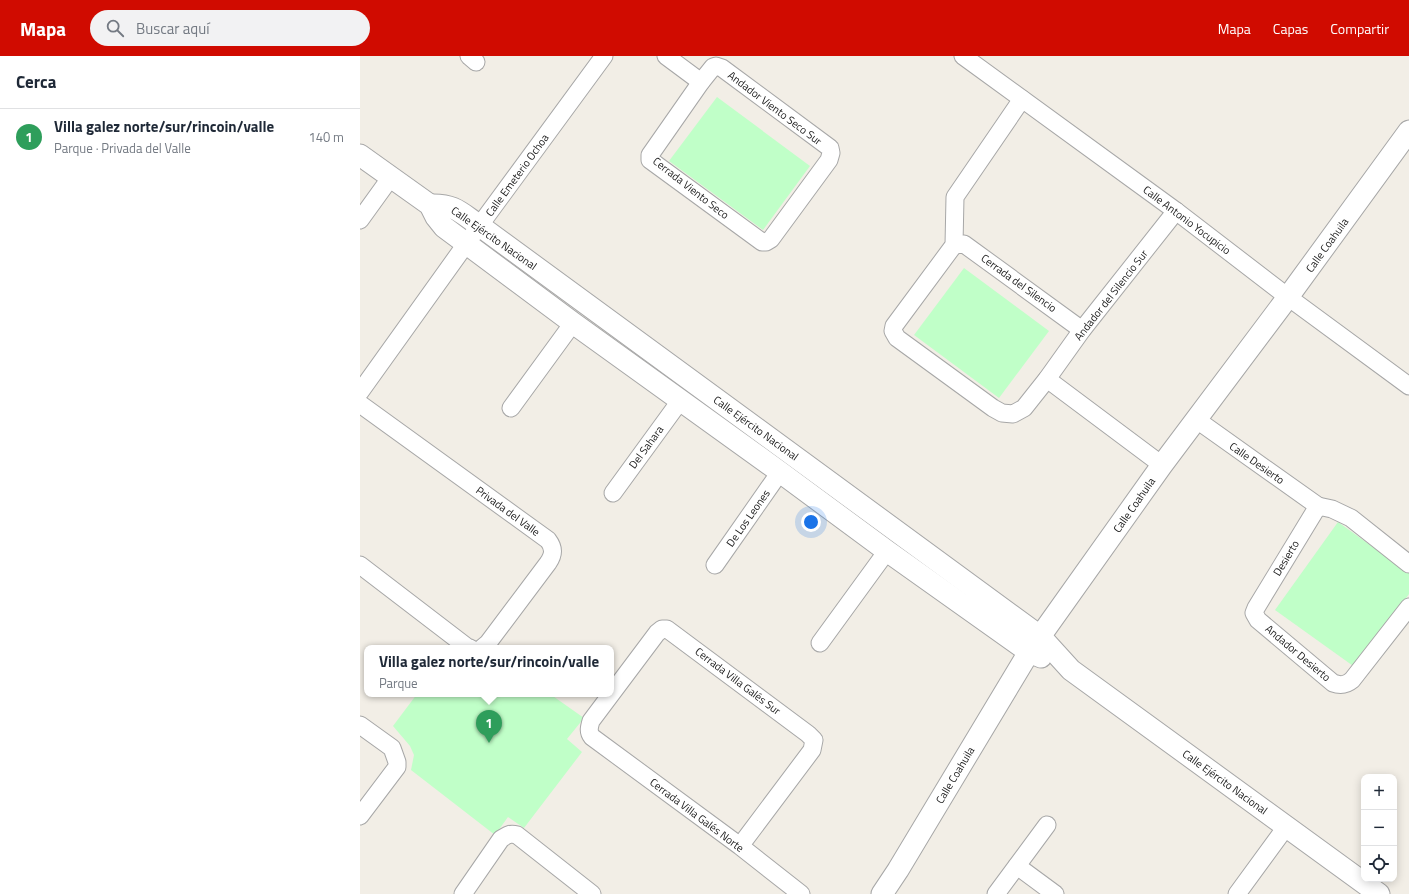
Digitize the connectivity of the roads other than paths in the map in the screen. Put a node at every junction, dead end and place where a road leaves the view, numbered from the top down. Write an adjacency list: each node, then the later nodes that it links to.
1 (604, 56): 13 (street, Calle Emeterio Ochoa)
2 (666, 56): 5 (street)
3 (963, 56): 6 (street, Calle Antonio Yocupicio)
4 (716, 66): 5 (street, Cerrada Viento Seco); 14 (street, Andador Viento Seco Sur)
5 (701, 82): 14 (street, Cerrada Viento Seco)
6 (1022, 99): 11 (street, Calle Antonio Yocupicio); 16 (street)
7 (1409, 131): 17 (street, Calle Coahuila)
8 (360, 155): 9 (street, Calle Ejército Nacional)
9 (391, 177): 10 (street, Calle Ejército Nacional); 12 (street)
10 (430, 204): 13 (street, Calle Ejército Nacional); 15 (street, Calle Ejército Nacional)
11 (1176, 211): 17 (street, Calle Antonio Yocupicio); 19 (street, Andador del Silencio Sur)
12 (360, 220)
13 (480, 226): 15 (street, Calle Emeterio Ochoa); 40 (street, Calle Ejército Nacional)
14 (766, 242)
15 (466, 244): 18 (street, Calle Ejército Nacional); 22 (street, Calle Emeterio Ochoa)
16 (954, 245): 19 (street, Cerrada del Silencio); 20 (street, Andador del Silencio Sur)
17 (1288, 297): 21 (street, Calle Antonio Yocupicio); 26 (street, Calle Coahuila)
18 (572, 323): 23 (street, Calle Ejército Nacional); 25 (street)
19 (1082, 330): 20 (street, Andador del Silencio Sur)
20 (1047, 379): 27 (street)
21 (1409, 386)
22 (360, 392)
23 (680, 401): 28 (street, Calle Ejército Nacional); 29 (street, Del Sahara)
24 (360, 404): 39 (street, Privada del Valle)
25 (511, 408)
26 (1197, 420): 27 (street, Calle Coahuila); 30 (street, Calle Desierto)
27 (1162, 466): 40 (street, Calle Coahuila)
28 (780, 472): 31 (street, Calle Ejército Nacional); 34 (street, De Los Leones)
29 (613, 493)
30 (1320, 506): 32 (street, Calle Desierto); 36 (street, Desierto)
31 (887, 551): 37 (street); 40 (street, Calle Ejército Nacional)
32 (1409, 564)
33 (360, 565): 38 (street)
34 (715, 565)
35 (1409, 607): 36 (street, Andador Desierto)
36 (1255, 615)
37 (820, 643)
38 (464, 645)
39 (486, 645)
40 (1035, 645): 47 (street, Calle Ejército Nacional); 53 (street, Calle Coahuila)
41 (614, 691): 48 (street, Cerrada Villa Galés Sur)
42 (610, 697): 44 (street, Cerrada Villa Galés Sur)
43 (360, 725): 45 (street)
44 (592, 737): 48 (street, Cerrada Villa Galés Norte)
45 (360, 816)
46 (1047, 825): 49 (street)
47 (1286, 827): 56 (street); 57 (street, Calle Ejército Nacional)
48 (740, 846): 52 (street, Cerrada Villa Galés Norte)
49 (1017, 866): 54 (street); 55 (street)
50 (463, 894): 51 (street)
51 (592, 894)
52 (801, 894)
53 (882, 894)
54 (996, 894)
55 (1055, 894)
56 (1237, 894)
57 (1379, 894)

